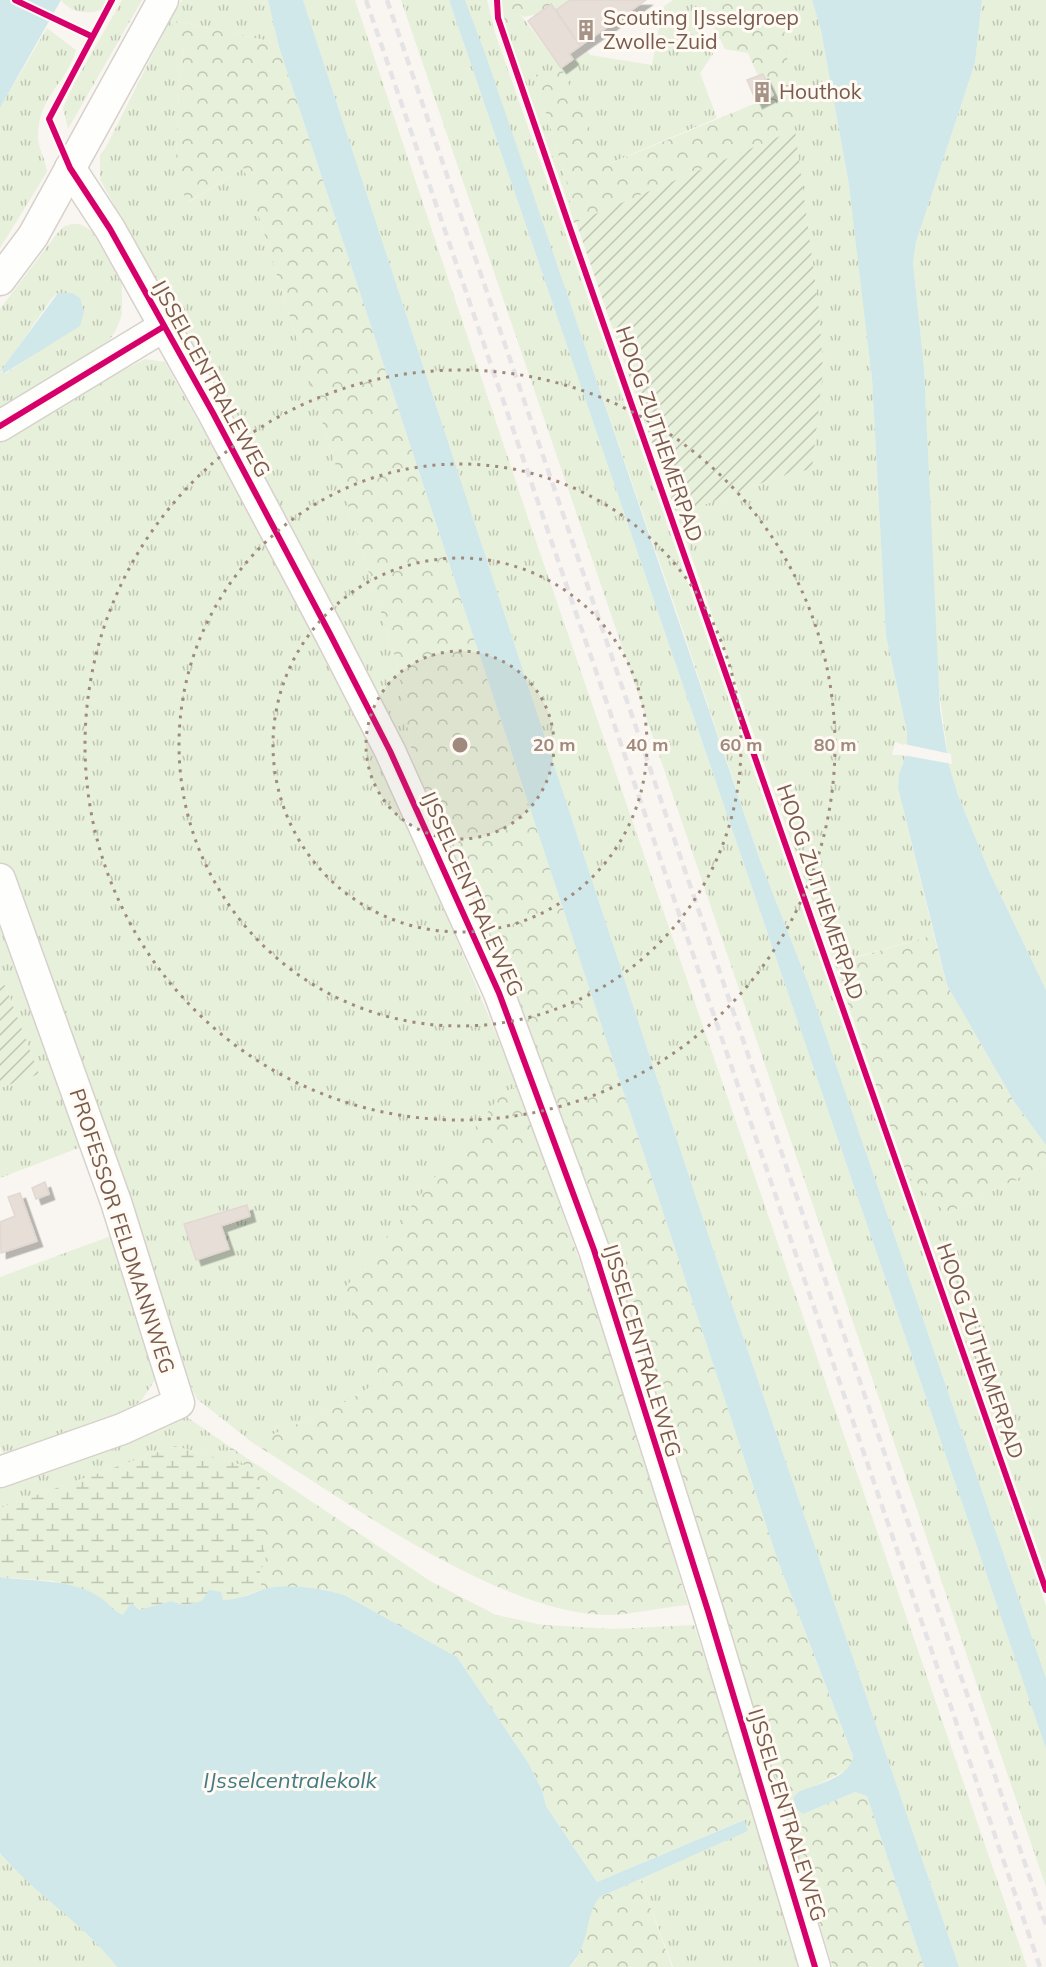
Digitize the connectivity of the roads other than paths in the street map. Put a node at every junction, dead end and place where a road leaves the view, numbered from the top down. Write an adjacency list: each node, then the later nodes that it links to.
1 (163, 0): 2 (street)
2 (70, 168): 3 (street); 4 (street, IJSSELCENTRALEWEG)
3 (0, 280)
4 (163, 327): 5 (street); 8 (street, IJSSELCENTRALEWEG)
5 (0, 426)
6 (0, 879): 7 (street, PROFESSOR FELDMANNWEG)
7 (0, 1472)
8 (815, 1967)

